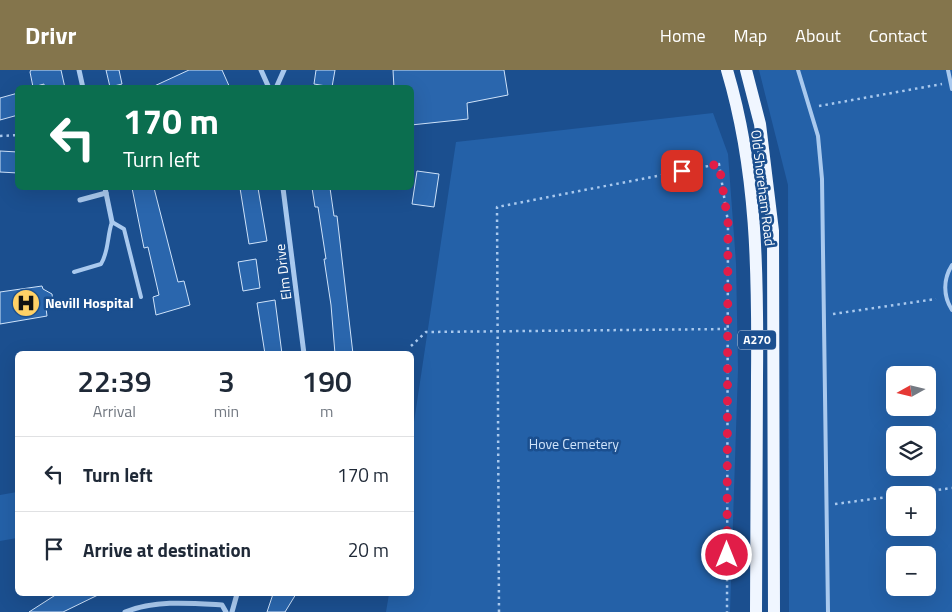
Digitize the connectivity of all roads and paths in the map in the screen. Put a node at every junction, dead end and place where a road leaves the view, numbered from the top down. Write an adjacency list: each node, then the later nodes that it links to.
1 (79, 70): 9 (street)
2 (261, 70): 10 (street)
3 (284, 70): 11 (street)
4 (727, 70): 41 (main road, Old Shoreham Road / A270)
5 (746, 70): 42 (main road, Old Shoreham Road / A270)
6 (798, 70): 13 (lane)
7 (948, 70): 8 (lane)
8 (951, 82): 12 (lane); 13 (path)
9 (82, 85)
10 (268, 85)
11 (277, 85)
12 (952, 89)
13 (810, 107): 25 (lane)
14 (15, 135): 15 (path)
15 (0, 136)
16 (106, 190): 18 (street); 19 (street)
17 (283, 190): 29 (street, Elm Drive)
18 (80, 200)
19 (112, 222): 21 (lane); 22 (lane)
20 (952, 265): 23 (lane)
21 (74, 272)
22 (141, 297)
23 (946, 297): 24 (lane); 25 (path)
24 (952, 310)
25 (824, 315): 33 (lane)
26 (728, 329): 27 (path); 27 (path); 40 (path)
27 (497, 330): 28 (path); 39 (path)
28 (411, 346)
29 (304, 351)
30 (952, 488): 31 (path)
31 (936, 490)
32 (886, 497): 33 (path)
33 (825, 505): 43 (lane)
34 (236, 596): 38 (street)
35 (140, 610): 36 (street); 37 (street)
36 (125, 612)
37 (226, 612)
38 (232, 612)
39 (499, 612)
40 (727, 612)
41 (756, 612)
42 (774, 612)
43 (828, 612)

